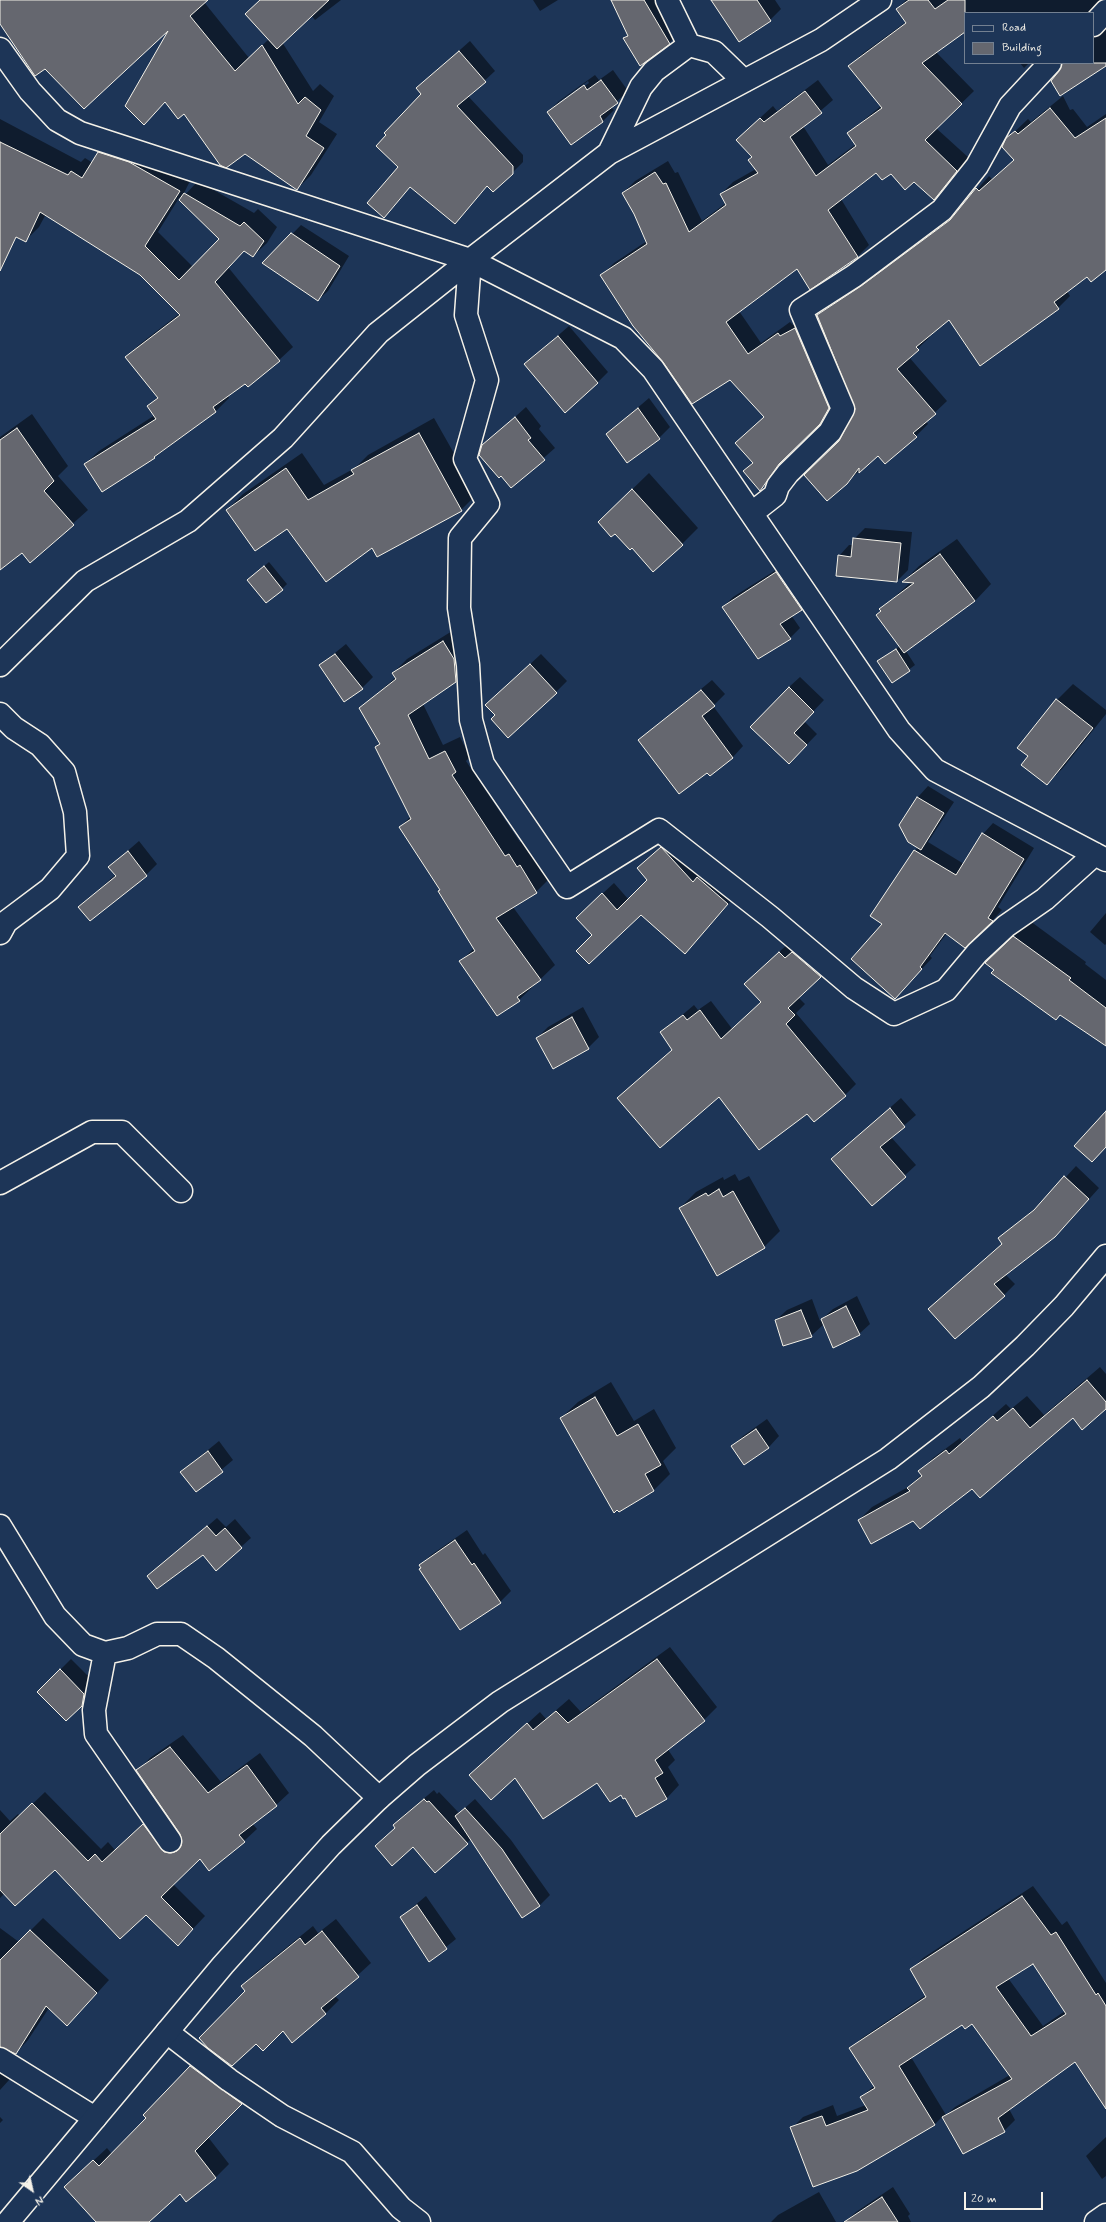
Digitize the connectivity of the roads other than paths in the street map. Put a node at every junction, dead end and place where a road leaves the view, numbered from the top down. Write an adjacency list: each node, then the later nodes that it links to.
1 (667, 0): 5 (street)
2 (880, 0): 8 (street)
3 (1106, 11): 4 (street)
4 (1094, 24)
5 (689, 45): 8 (street); 9 (street)
6 (0, 48): 10 (street)
7 (1049, 64): 11 (street)
8 (744, 81): 9 (street)
9 (609, 153): 10 (street)
10 (470, 260): 11 (street); 12 (street); 14 (street)
11 (752, 514): 14 (street)
12 (0, 665)
13 (0, 714): 15 (street)
14 (1100, 857)
15 (0, 933)
16 (0, 1183): 17 (street)
17 (181, 1192)
18 (1106, 1256): 21 (street)
19 (0, 1526): 20 (street)
20 (105, 1653): 21 (street); 22 (street)
21 (379, 1798): 23 (street)
22 (170, 1841)
23 (167, 2032): 25 (street); 27 (street)
24 (0, 2059): 25 (street)
25 (95, 2118): 26 (street)
26 (8, 2222)
27 (419, 2222)

